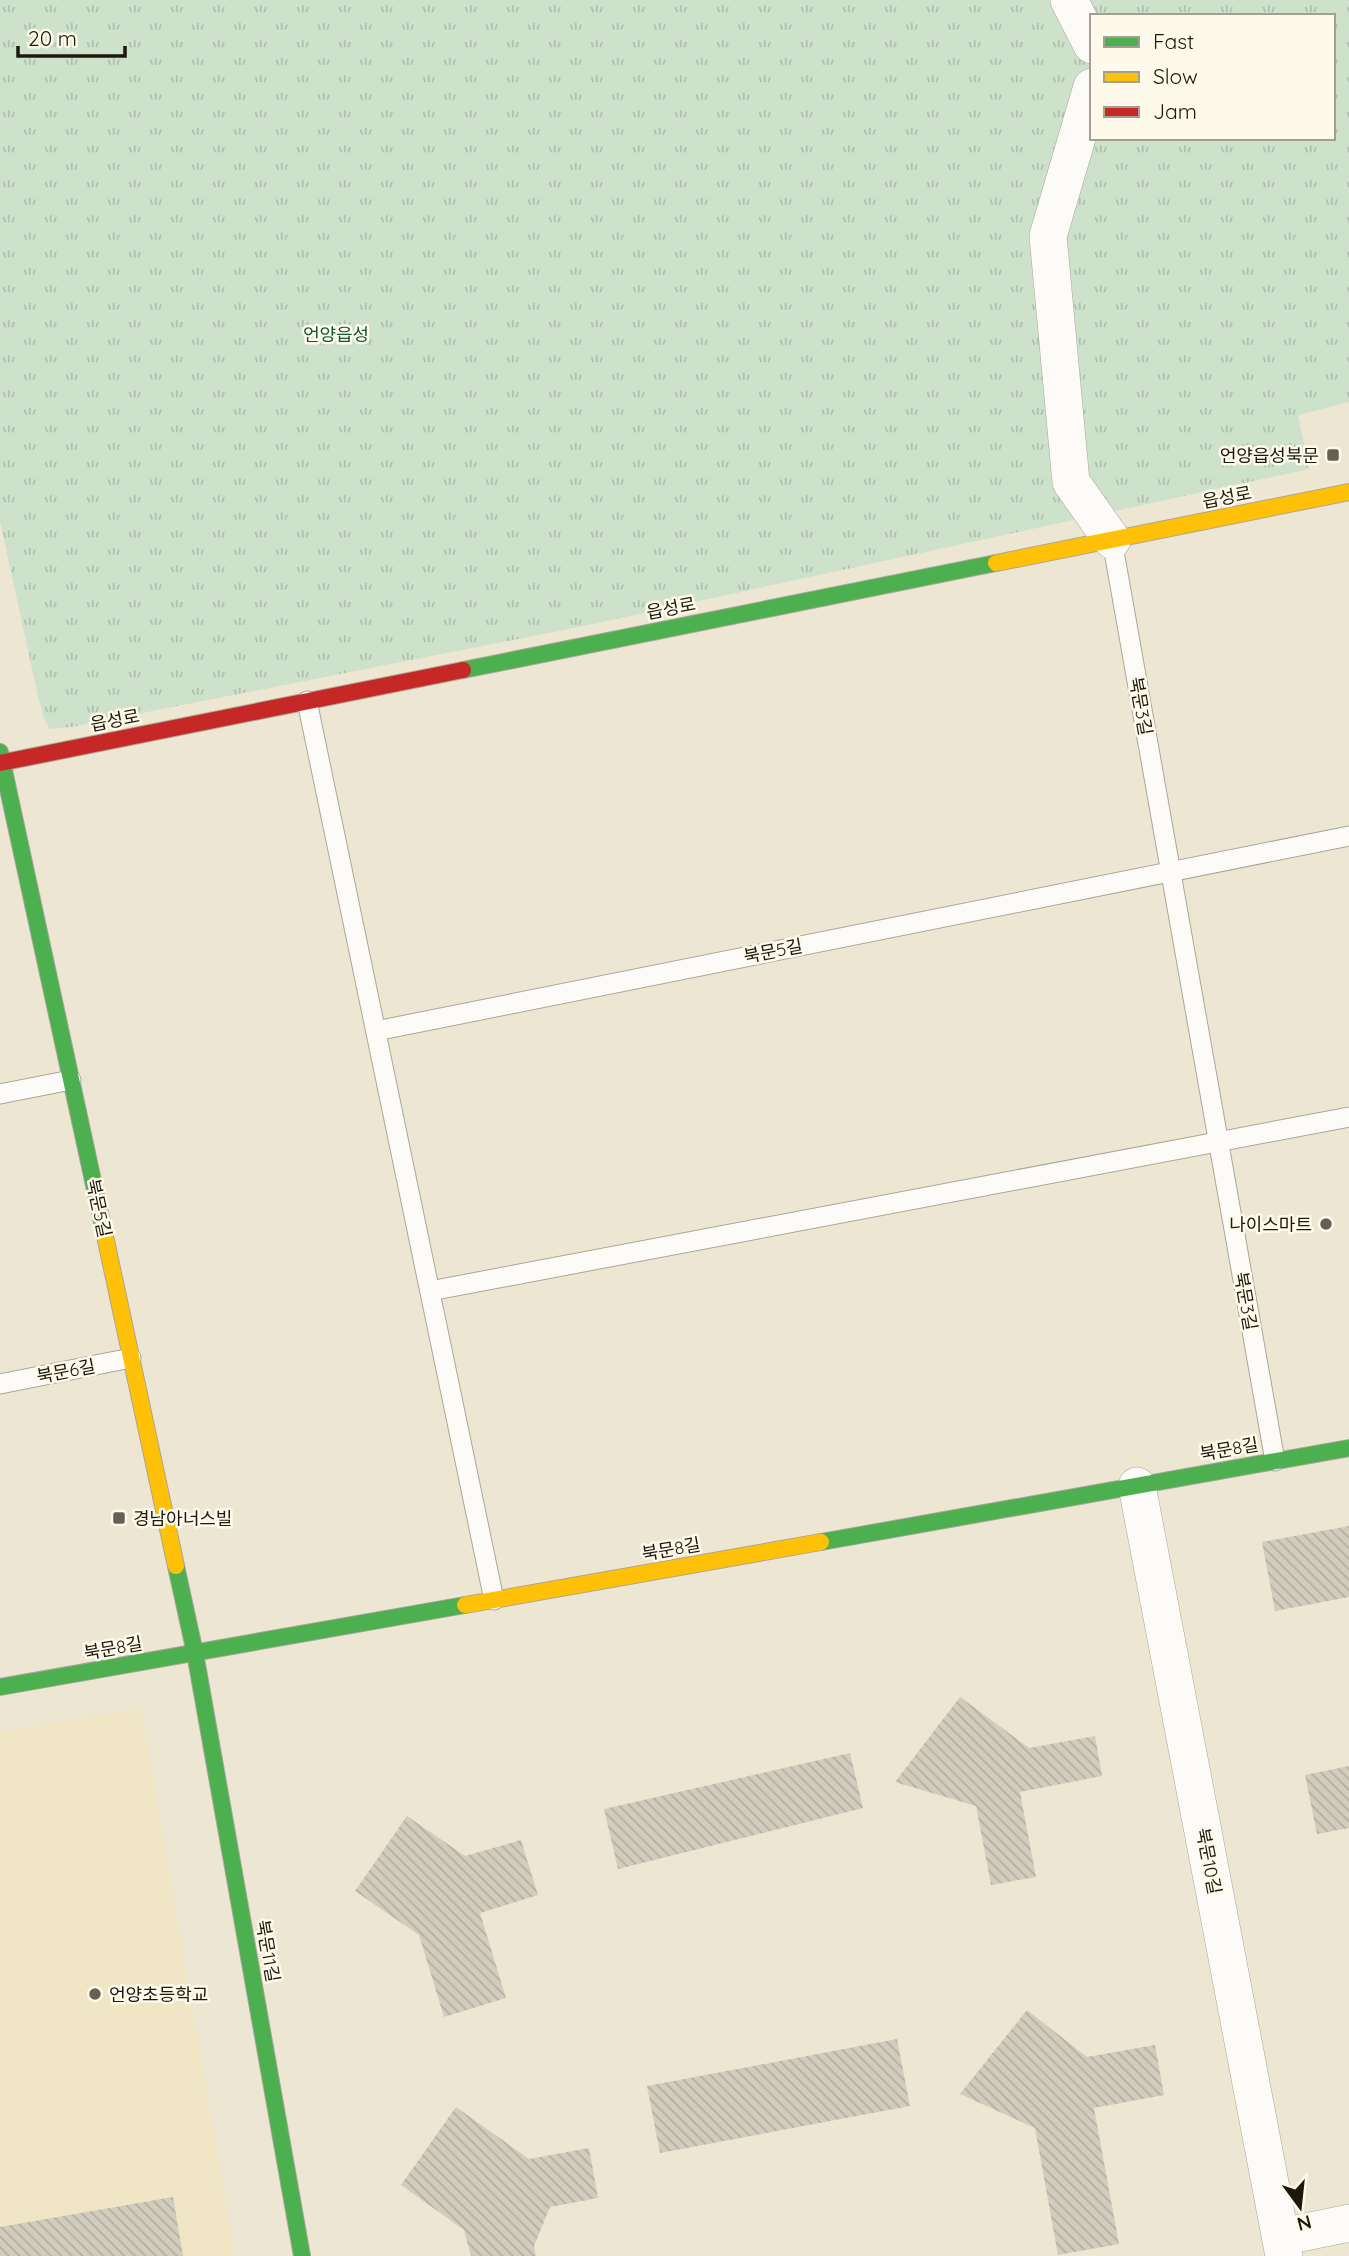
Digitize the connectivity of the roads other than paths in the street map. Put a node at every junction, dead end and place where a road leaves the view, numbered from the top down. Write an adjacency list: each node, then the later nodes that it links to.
1 (1069, 0): 2 (street)
2 (1090, 41)
3 (1090, 94): 5 (street)
4 (1349, 492): 5 (street, 읍성로)
5 (1112, 540): 6 (street, 읍성로); 9 (lane, 북문3길)
6 (307, 701): 7 (street, 읍성로); 10 (lane)
7 (1, 759): 11 (street, 북문5길)
8 (1349, 836): 9 (lane)
9 (1171, 872): 10 (lane, 북문5길); 14 (lane, 북문3길)
10 (376, 1031): 15 (lane)
11 (71, 1080): 12 (lane); 16 (street, 북문5길)
12 (0, 1094)
13 (1349, 1117): 14 (lane)
14 (1218, 1142): 15 (lane); 19 (lane, 북문3길)
15 (429, 1291): 21 (lane)
16 (131, 1357): 17 (lane, 북문6길); 22 (street, 북문5길)
17 (0, 1384)
18 (1349, 1448): 19 (street, 북문8길)
19 (1275, 1461): 20 (street, 북문8길)
20 (1137, 1486): 21 (street, 북문8길); 25 (street, 북문10길)
21 (494, 1600): 22 (street, 북문8길)
22 (195, 1653): 23 (street, 북문8길); 26 (street, 북문11길)
23 (0, 1687)
24 (1349, 2223): 25 (street, 북문10길)
25 (1282, 2246)
26 (302, 2256)

